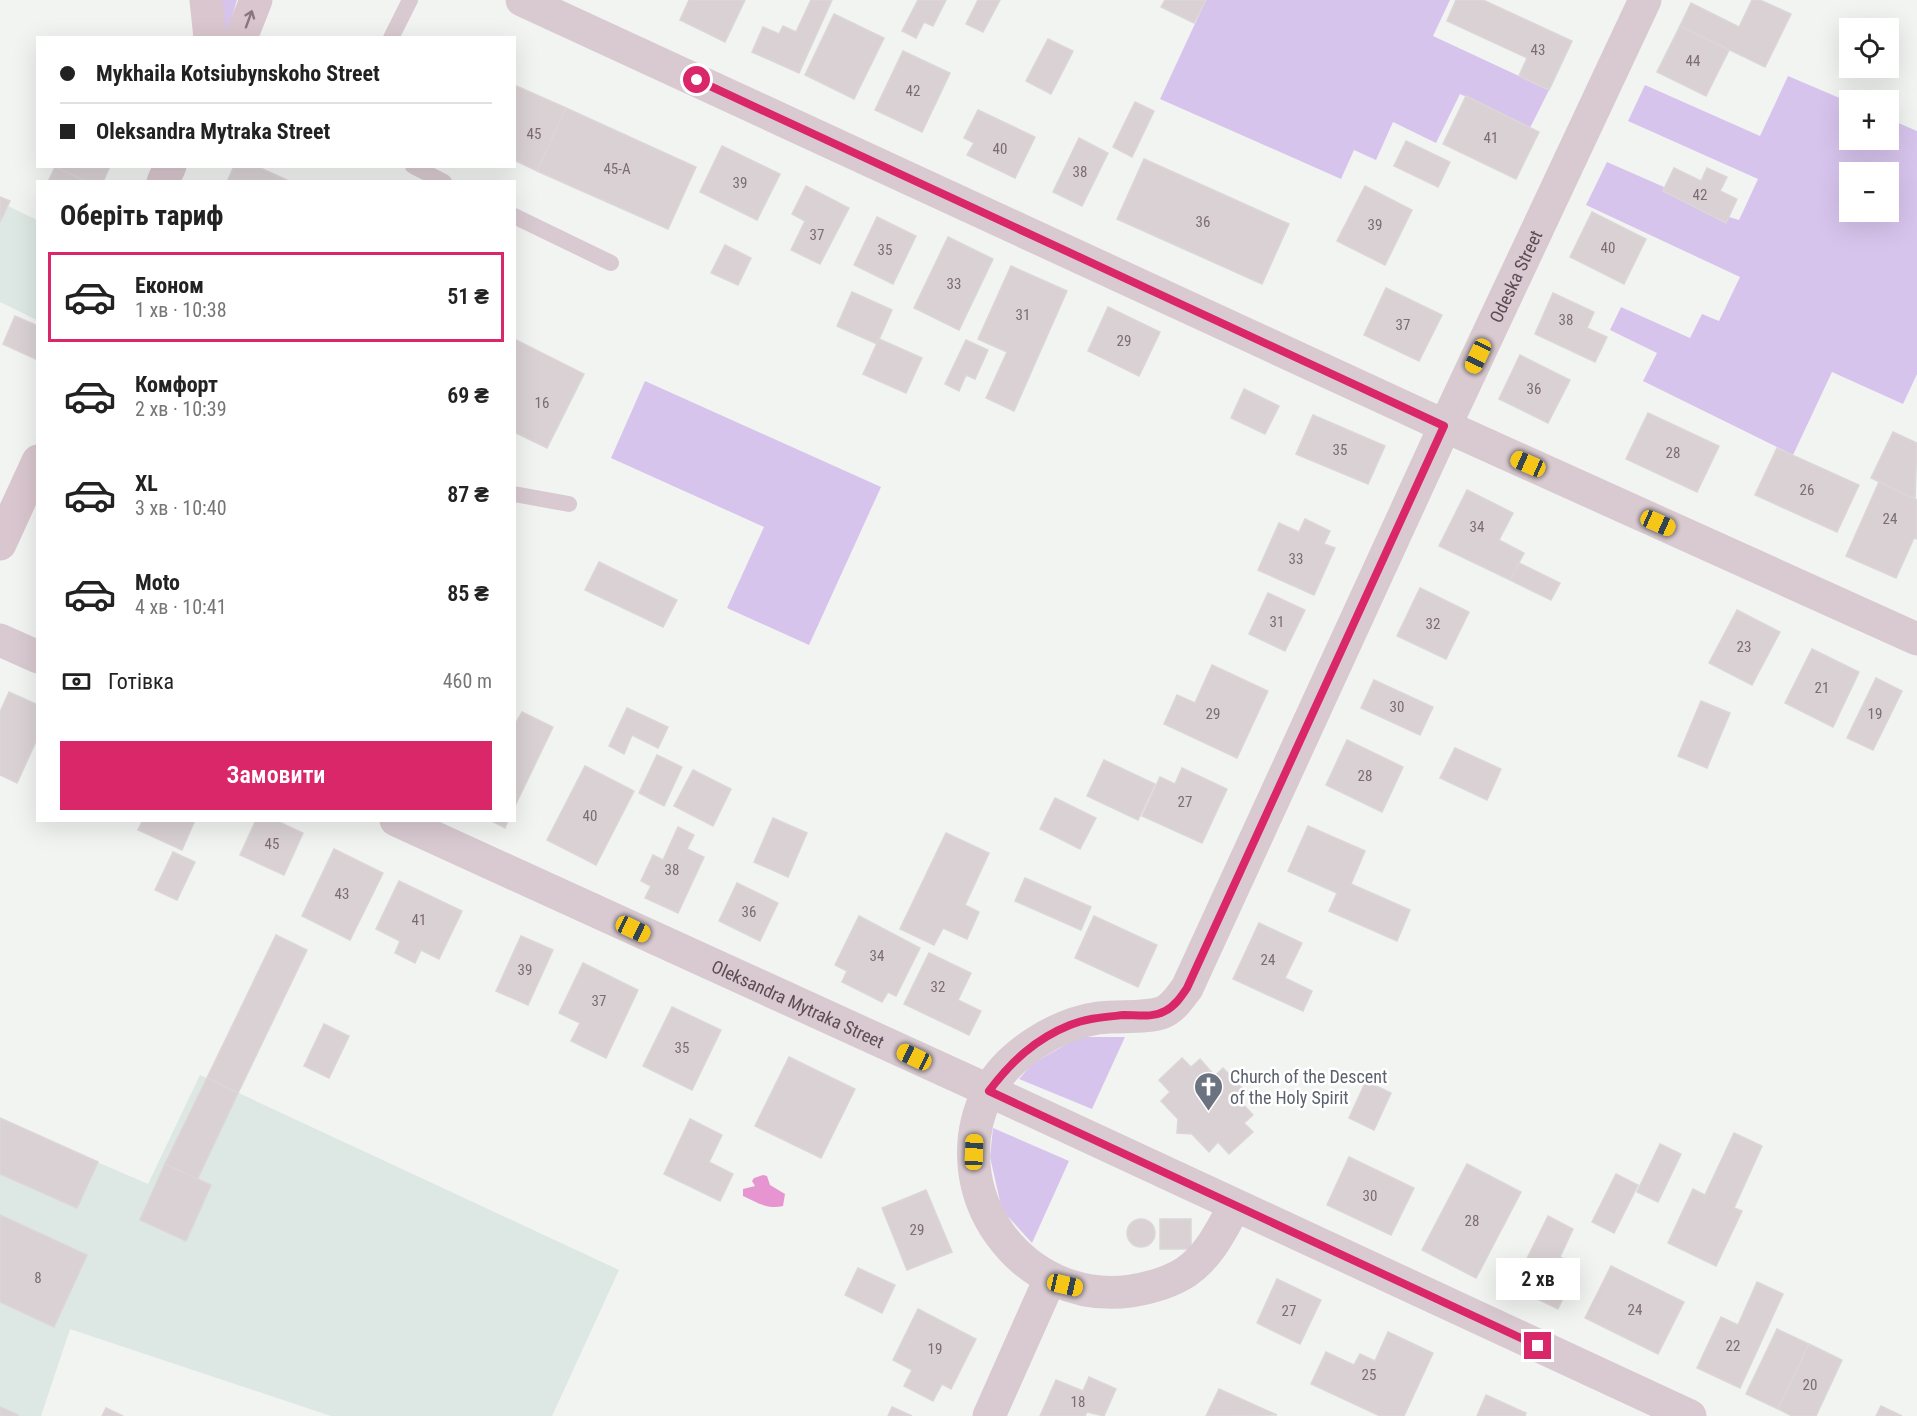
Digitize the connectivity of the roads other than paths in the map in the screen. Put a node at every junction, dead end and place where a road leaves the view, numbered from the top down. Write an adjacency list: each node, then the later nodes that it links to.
1 (206, 0): 6 (main road)
2 (256, 0): 7 (main road, one-way to 2)
3 (410, 0): 8 (lane)
4 (1645, 0): 13 (street, Odeska Street)
5 (532, 2): 13 (street)
6 (210, 36)
7 (242, 36)
8 (392, 36)
9 (417, 168): 10 (lane)
10 (440, 180)
11 (516, 217): 12 (lane)
12 (611, 263)
13 (1444, 426): 18 (street); 22 (street, Odeska Street)
14 (36, 464): 17 (main road)
15 (516, 494): 16 (lane)
16 (569, 504)
17 (0, 544)
18 (1917, 639)
19 (0, 640): 20 (street)
20 (36, 656)
21 (400, 822): 22 (street, Oleksandra Mytraka Street)
22 (989, 1091): 23 (street, Oleksandra Mytraka Street); 24 (street, Odeska Street)
23 (1234, 1207): 24 (street, Odeska Street); 26 (street, Oleksandra Mytraka Street)
24 (1050, 1279): 25 (street)
25 (989, 1416)
26 (1690, 1416)

